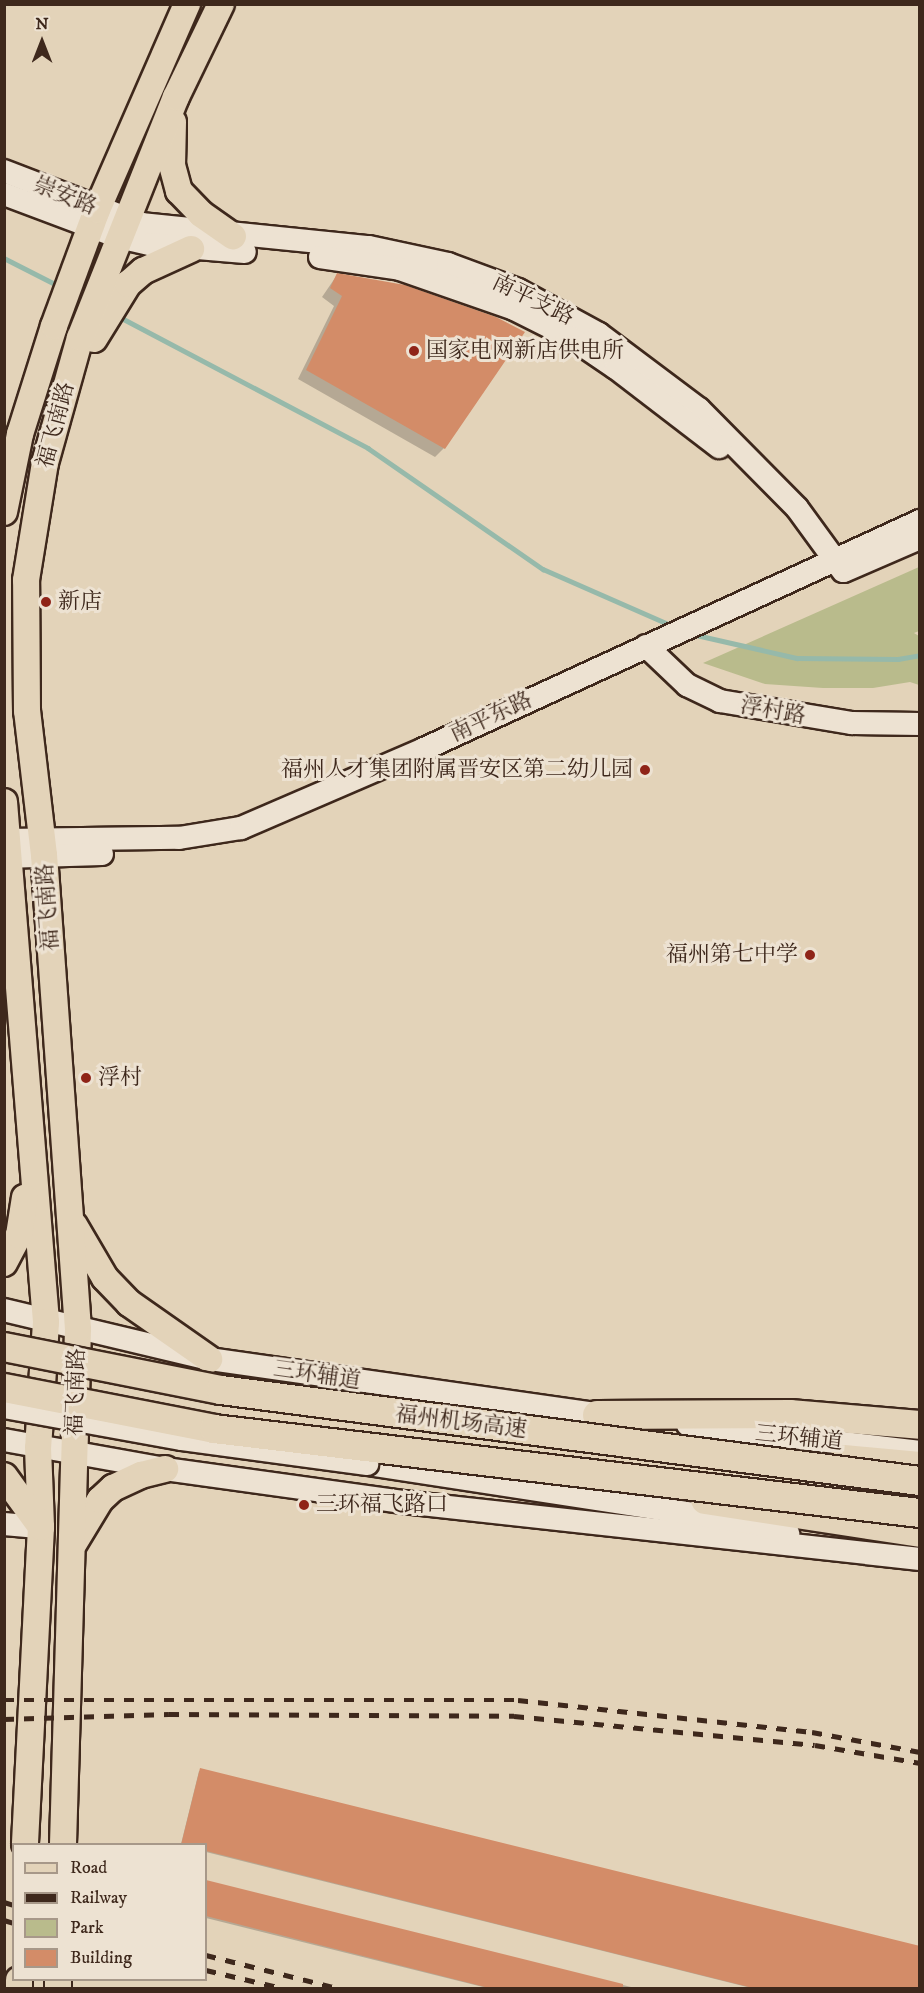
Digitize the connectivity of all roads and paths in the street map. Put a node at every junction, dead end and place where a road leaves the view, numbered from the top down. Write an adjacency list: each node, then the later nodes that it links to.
1 (172, 4): 4 (main road)
2 (187, 4): 4 (main road, 福飞南路)
3 (221, 4): 5 (main road, 福飞南路)
4 (176, 30): 8 (main road, 福飞南路)
5 (176, 97): 9 (main road, 福飞南路); 10 (main road)
6 (4, 171): 8 (main road, 崇安路)
7 (4, 194): 8 (main road, 崇安路)
8 (93, 219): 9 (main road, 崇安路); 13 (main road, 福飞南路)
9 (122, 228): 10 (main road, 南平支路); 11 (main road, 南平支路); 12 (main road, 福飞南路)
10 (233, 236): 16 (main road, 南平支路)
11 (191, 249): 12 (main road); 16 (main road, 南平支路)
12 (85, 341): 20 (main road, 福飞南路)
13 (4, 512)
14 (920, 521): 16 (main road, 南平东路)
15 (920, 538): 16 (main road, 南平东路)
16 (833, 568): 17 (main road, 南平东路)
17 (658, 648): 18 (main road, 浮村路); 20 (main road, 南平东路)
18 (920, 724)
19 (4, 802): 21 (main road, 福飞南路)
20 (42, 847): 21 (main road, 南平东路); 23 (main road, 福飞南路)
21 (7, 848): 22 (main road, 福飞南路)
22 (28, 1122): 24 (main road); 26 (main road, 福飞南路)
23 (70, 1218): 27 (main road, 福飞南路); 29 (main road)
24 (4, 1263)
25 (4, 1310): 26 (main road, 三环辅道)
26 (46, 1322): 27 (main road, 三环辅道); 36 (main road, 福飞南路)
27 (78, 1329): 29 (main road, 三环辅道); 38 (main road, 福飞南路)
28 (4, 1347): 35 (highway, 福州机场高速, bridge)
29 (209, 1359): 32 (main road, 三环辅道)
30 (4, 1388): 39 (highway, 福州机场高速, bridge)
31 (4, 1407): 49 (main road, bridge)
32 (597, 1415): 33 (highway); 37 (main road, 三环辅道)
33 (920, 1425)
34 (4, 1440): 36 (main road)
35 (656, 1447): 40 (highway, bridge); 43 (highway, 福州机场高速, bridge)
36 (38, 1448): 38 (main road); 46 (main road, 福飞南路)
37 (920, 1452)
38 (74, 1455): 41 (main road); 48 (main road, 福飞南路)
39 (421, 1456): 44 (highway, 福州机场高速, bridge); 47 (highway, bridge)
40 (920, 1466)
41 (165, 1469): 48 (main road); 49 (main road)
42 (4, 1476): 46 (main road)
43 (920, 1481)
44 (920, 1513)
45 (4, 1524): 46 (main road)
46 (41, 1527): 51 (main road, 福飞南路)
47 (920, 1533)
48 (72, 1546): 52 (main road, 福飞南路)
49 (831, 1548): 50 (main road)
50 (920, 1559)
51 (25, 1843)
52 (63, 1843)

